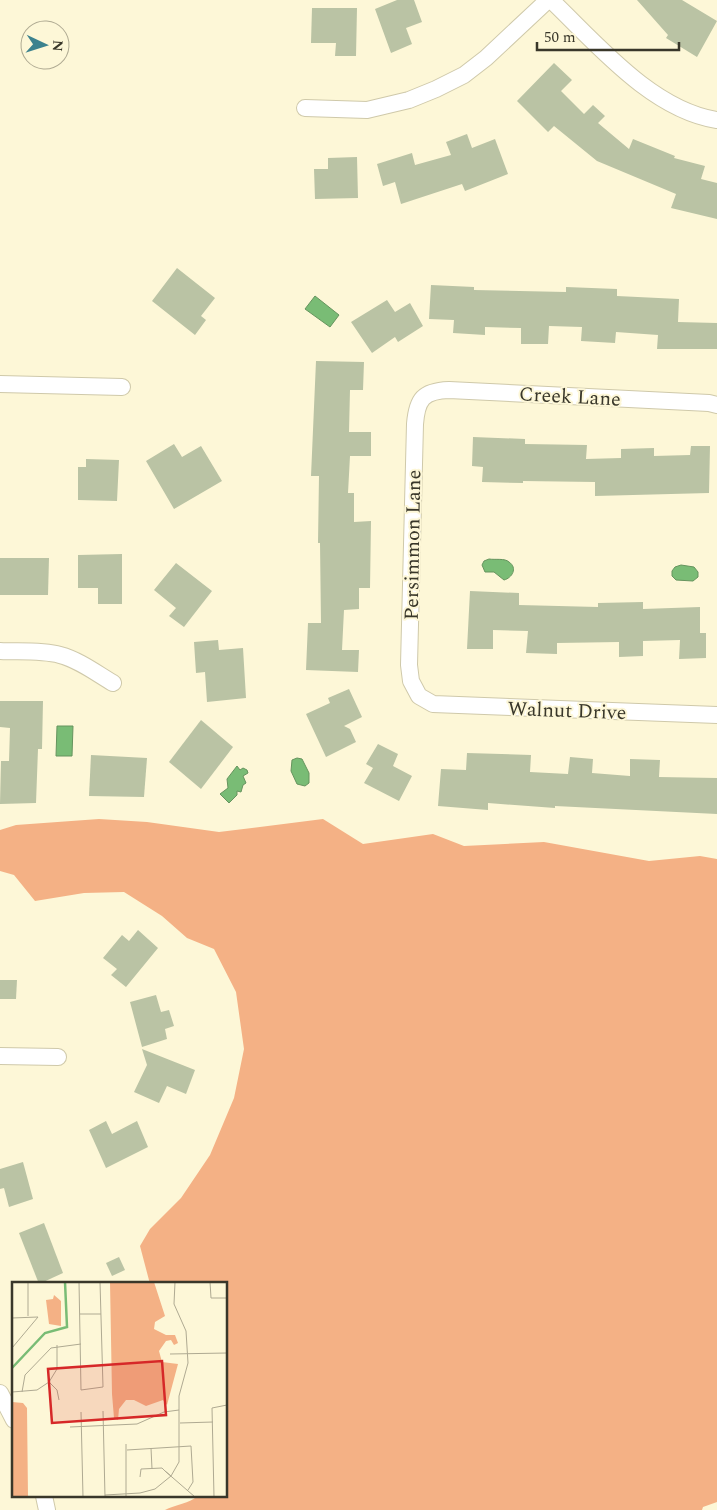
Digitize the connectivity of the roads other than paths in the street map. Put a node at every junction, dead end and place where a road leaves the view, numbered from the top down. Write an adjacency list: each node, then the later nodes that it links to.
1 (550, 0): 2 (street); 3 (street)
2 (305, 108)
3 (717, 120)
4 (0, 384): 5 (street)
5 (122, 387)
6 (424, 395): 7 (street, Creek Lane); 10 (street, Persimmon Lane)
7 (717, 404)
8 (0, 651): 9 (street)
9 (113, 682)
10 (419, 696): 11 (street, Walnut Drive)
11 (717, 715)
12 (0, 1056): 13 (street)
13 (58, 1057)
14 (0, 1393): 15 (street)
15 (12, 1416)

